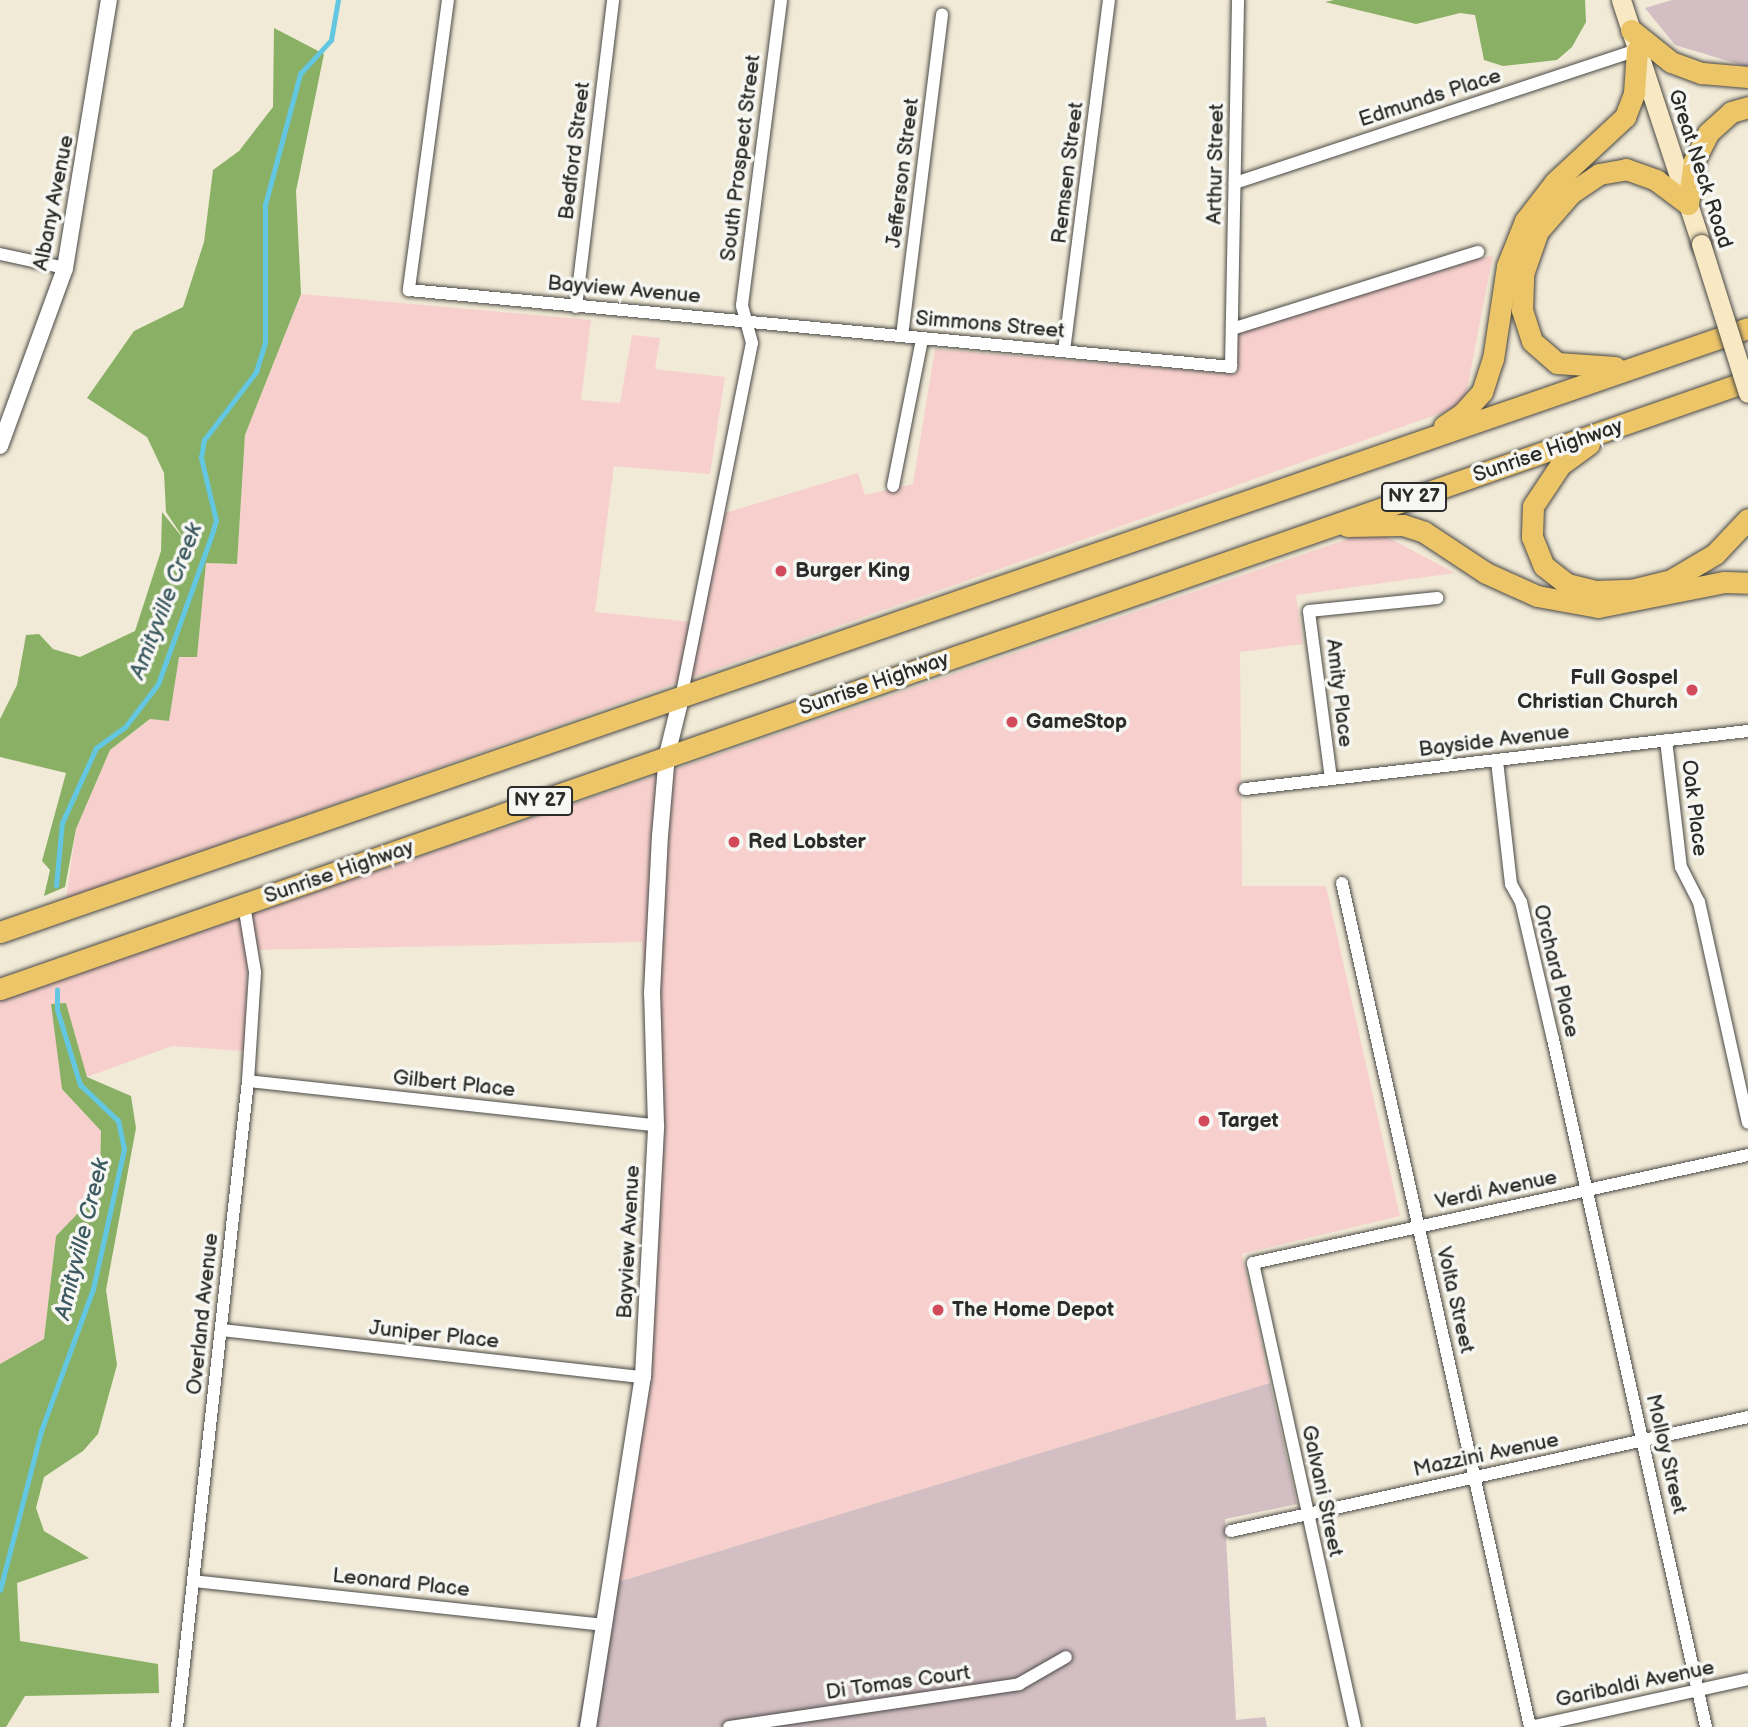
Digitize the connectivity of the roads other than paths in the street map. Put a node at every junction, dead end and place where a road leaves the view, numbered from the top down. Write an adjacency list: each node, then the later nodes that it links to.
1 (109, 0): 16 (street, Albany Avenue)
2 (449, 0): 17 (street, Bayview Avenue)
3 (612, 0): 17 (street, Bedford Street)
4 (781, 0): 18 (street, South Prospect Street)
5 (1110, 0): 23 (street, Remsen Street)
6 (1238, 0): 12 (street, Arthur Street)
7 (1621, 0): 9 (main road, Great Neck Road)
8 (942, 14): 21 (street, Jefferson Street)
9 (1634, 40): 10 (highway); 12 (street, Edmunds Place); 13 (main road, Great Neck Road); 29 (highway)
10 (1748, 77)
11 (1748, 107): 13 (highway)
12 (1235, 183): 20 (street, Arthur Street)
13 (1688, 204): 24 (highway); 27 (main road, Great Neck Road, bridge)
14 (1478, 252): 20 (street)
15 (0, 254): 16 (street)
16 (65, 268): 30 (street, Albany Avenue)
17 (576, 307): 18 (street, Bayview Avenue)
18 (745, 322): 21 (street, Simmons Street); 36 (street)
19 (1748, 328): 24 (highway, NY 27)
20 (1232, 329): 25 (street, Arthur Street)
21 (902, 336): 22 (street, Simmons Street)
22 (922, 339): 23 (street, Simmons Street); 31 (street)
23 (1064, 351): 25 (street, Simmons Street)
24 (1638, 365): 29 (highway, NY 27)
25 (1231, 367)
26 (1748, 381): 28 (highway, Sunrise Highway / NY 27)
27 (1748, 393)
28 (1609, 430): 32 (highway); 33 (highway, Sunrise Highway / NY 27)
29 (1416, 443): 36 (highway, NY 27)
30 (0, 446)
31 (893, 486)
32 (1748, 519)
33 (1328, 526): 34 (highway); 39 (highway, Sunrise Highway / NY 27)
34 (1748, 583)
35 (1437, 598): 41 (street, Amity Place)
36 (681, 698): 39 (street, Bayview Avenue); 45 (highway, NY 27)
37 (1748, 730): 38 (street, Bayside Avenue)
38 (1666, 740): 40 (street, Bayside Avenue); 48 (street, Oak Place)
39 (667, 755): 44 (highway, Sunrise Highway / NY 27); 49 (street, Bayview Avenue)
40 (1497, 761): 41 (street, Bayside Avenue); 51 (street, Orchard Place)
41 (1331, 779): 42 (street, Bayside Avenue)
42 (1245, 789)
43 (1342, 883): 52 (street, Volta Street)
44 (244, 905): 46 (highway, Sunrise Highway / NY 27); 47 (street, Overland Avenue)
45 (0, 932)
46 (0, 989)
47 (248, 1081): 49 (street, Gilbert Place); 54 (street, Overland Avenue)
48 (1748, 1123)
49 (656, 1125): 55 (street, Bayview Avenue)
50 (1748, 1155): 51 (street, Verdi Avenue)
51 (1586, 1190): 52 (street, Verdi Avenue); 57 (street, Molloy Street)
52 (1419, 1226): 53 (street, Verdi Avenue); 58 (street, Volta Street)
53 (1252, 1264): 59 (street, Galvani Street)
54 (221, 1330): 55 (street, Juniper Place); 61 (street, Overland Avenue)
55 (643, 1377): 62 (street, Bayview Avenue)
56 (1748, 1417): 57 (street, Mazzini Avenue)
57 (1643, 1440): 58 (street, Mazzini Avenue); 65 (street, Molloy Street)
58 (1475, 1476): 59 (street, Mazzini Avenue); 70 (street, Volta Street)
59 (1307, 1514): 60 (street, Mazzini Avenue); 69 (street, Galvani Street)
60 (1231, 1531)
61 (193, 1581): 62 (street, Leonard Place); 66 (street, Overland Avenue)
62 (606, 1625): 67 (street, Bayview Avenue)
63 (1066, 1657): 68 (street, Di Tomas Court)
64 (1748, 1679): 65 (street, Garibaldi Avenue)
65 (1698, 1690): 70 (street, Garibaldi Avenue); 71 (street, Molloy Street)
66 (177, 1727)
67 (589, 1727)
68 (729, 1727)
69 (1355, 1727)
70 (1530, 1727)
71 (1706, 1727)

